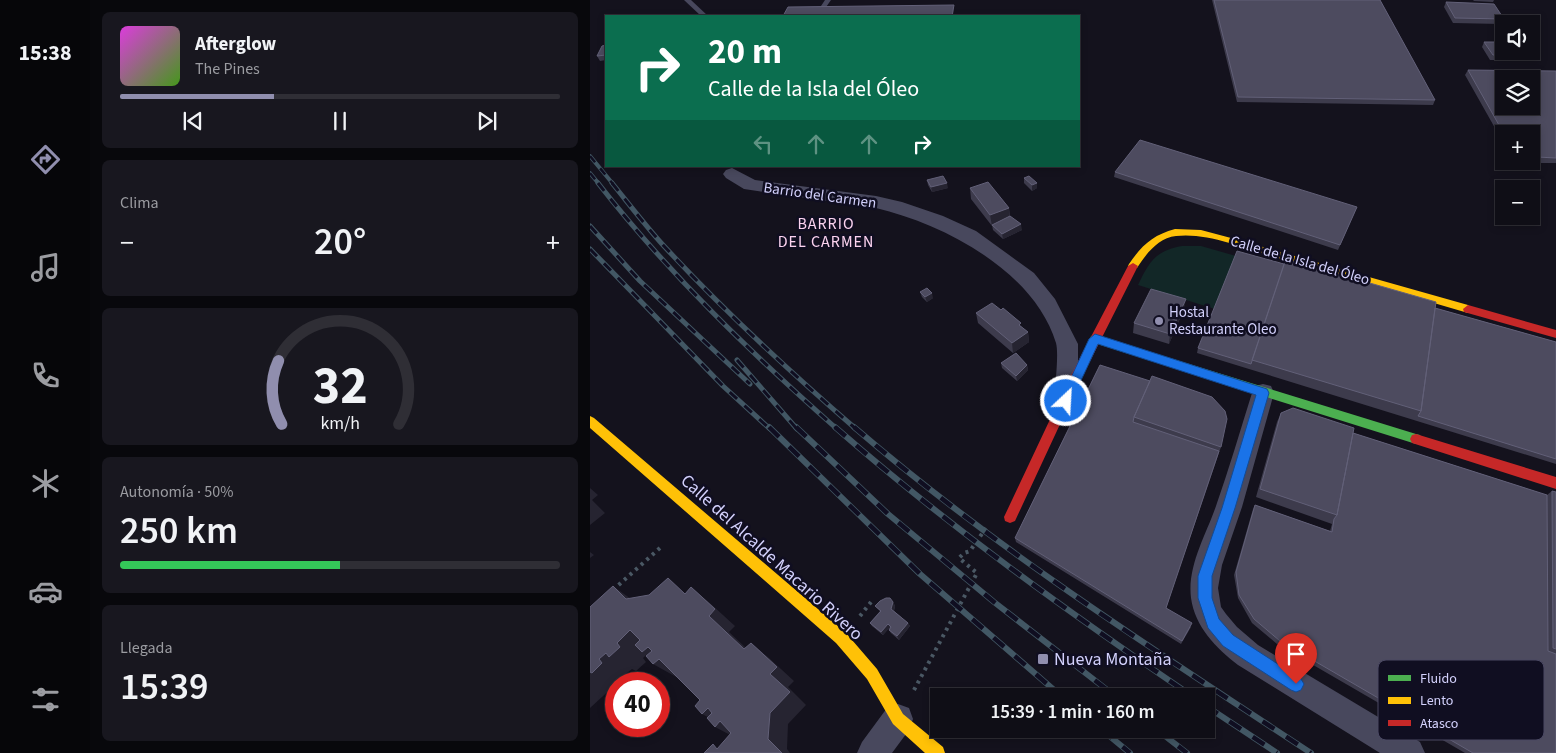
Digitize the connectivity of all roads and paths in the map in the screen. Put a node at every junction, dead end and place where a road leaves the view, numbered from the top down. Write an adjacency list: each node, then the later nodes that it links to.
1 (687, 0): 4 (lane)
2 (828, 0): 3 (lane)
3 (822, 9)
4 (703, 15)
5 (732, 174): 9 (street, Barrio del Carmen)
6 (1556, 334): 7 (street, Calle de la Isla del Óleo)
7 (1095, 339): 8 (street); 9 (street, Calle de la Isla del Óleo)
8 (1263, 393): 11 (street); 19 (street)
9 (1066, 401): 12 (street, Calle de la Isla del Óleo)
10 (590, 421): 18 (street, Calle del Alcalde Macario Rivero)
11 (1556, 483)
12 (1010, 516)
13 (661, 547): 15 (path)
14 (959, 558): 18 (path)
15 (611, 592)
16 (871, 602): 17 (path)
17 (853, 624)
18 (898, 719): 21 (street); 22 (street, Calle del Alcalde Macario Rivero)
19 (1378, 734)
20 (1388, 740): 23 (street)
21 (872, 753)
22 (937, 753)
23 (1409, 753)

